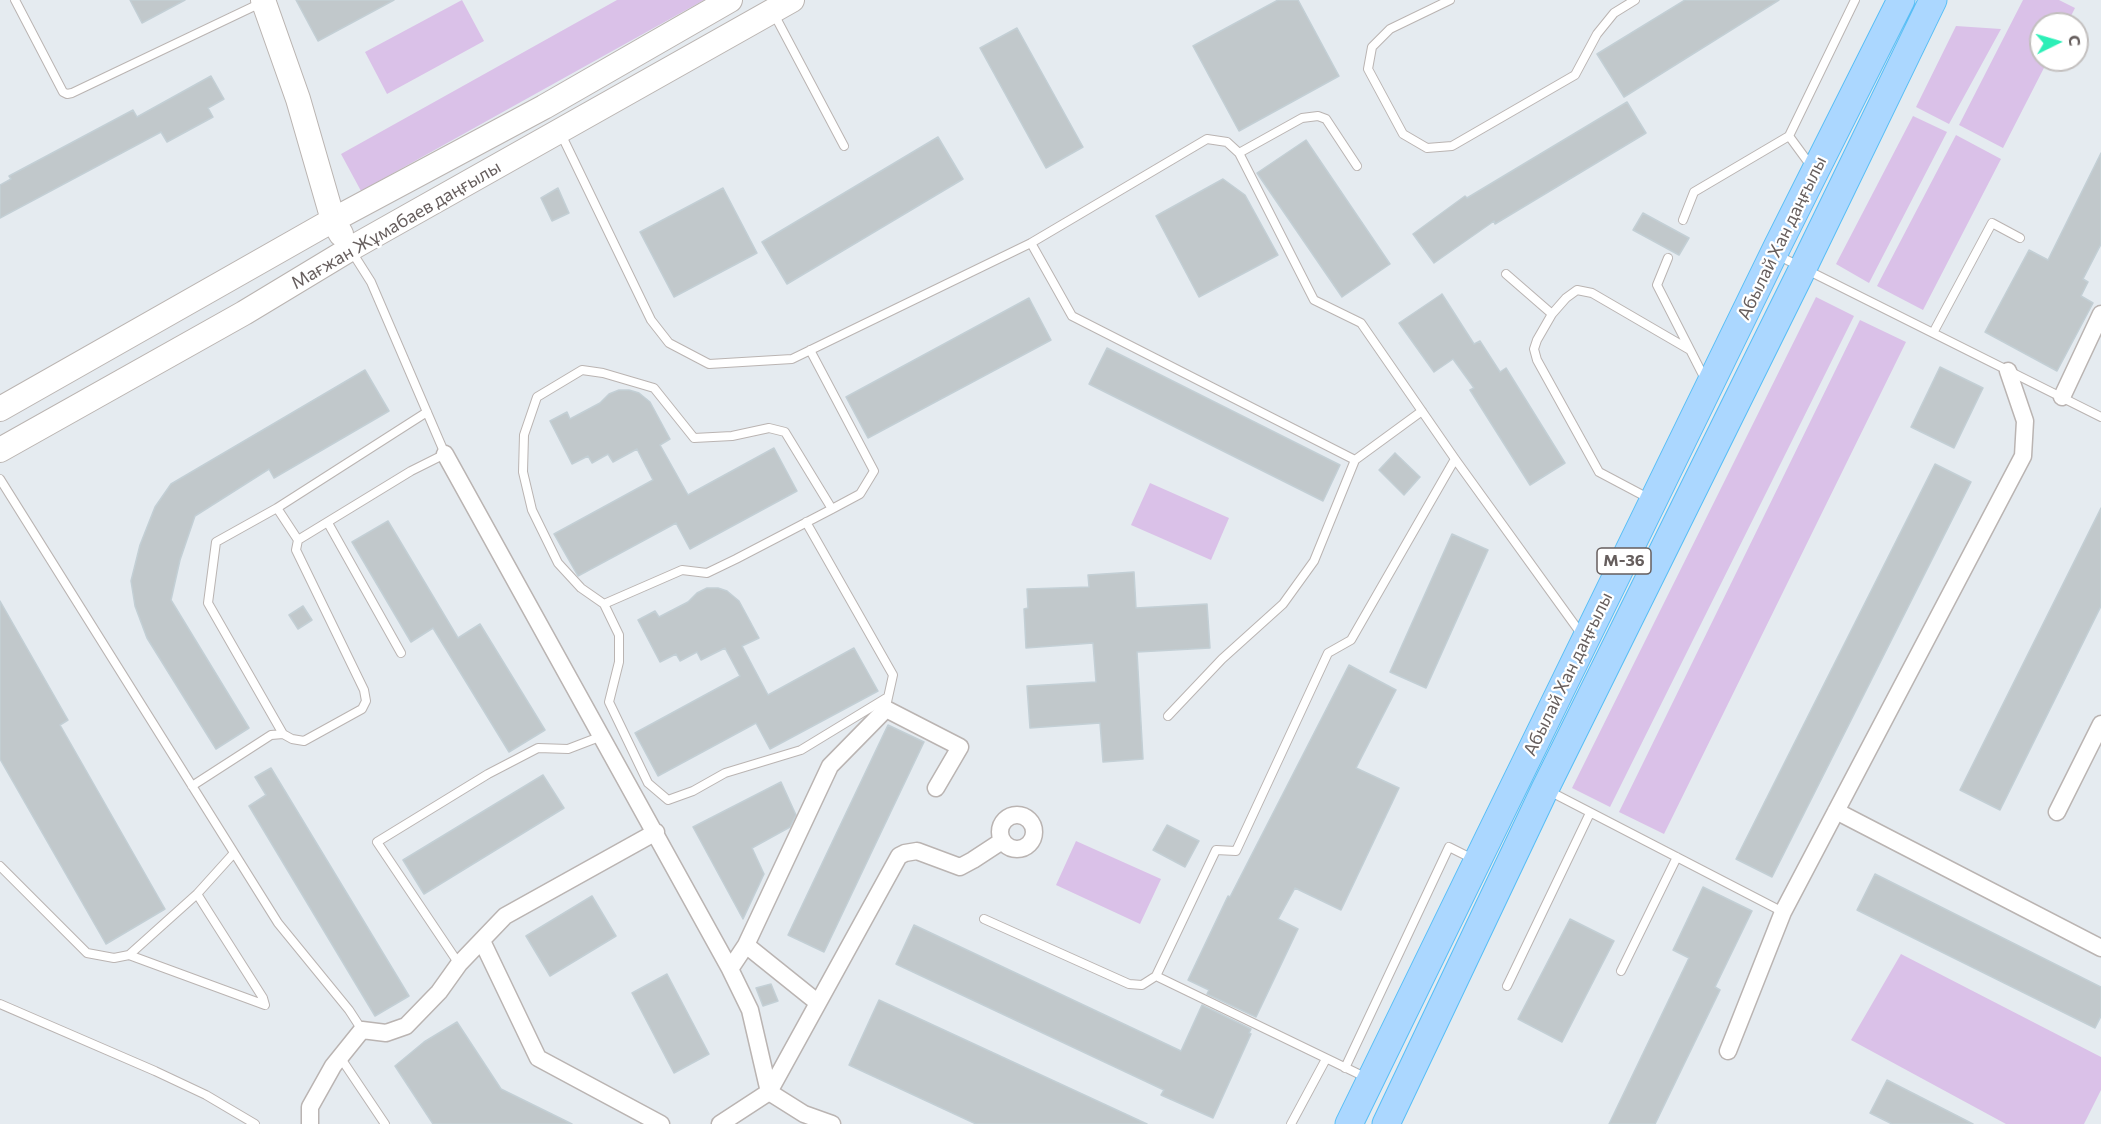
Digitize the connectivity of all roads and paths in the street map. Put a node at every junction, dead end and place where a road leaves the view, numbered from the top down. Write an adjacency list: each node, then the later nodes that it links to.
1 (15, 0): 8 (lane)
2 (730, 0): 16 (main road, Мағжан Жұмабаев даңғылы)
3 (1450, 0): 4 (lane)
4 (1635, 0)
5 (1855, 0): 11 (lane)
6 (1902, 0): 15 (main road, Абылай Хан даңғылы / M-36)
7 (1933, 0): 23 (main road, Абылай Хан даңғылы / M-36)
8 (264, 1): 16 (main road)
9 (782, 5): 10 (main road, Мағжан Жұмабаев даңғылы); 12 (lane)
10 (560, 132): 20 (main road, Мағжан Жұмабаев даңғылы); 28 (lane)
11 (1789, 136): 15 (lane); 17 (lane)
12 (844, 146)
13 (1239, 153): 14 (lane); 19 (lane); 34 (lane)
14 (1357, 166)
15 (1815, 171): 21 (main road, Абылай Хан даңғылы / M-36)
16 (333, 220): 20 (main road); 33 (main road, Мағжан Жұмабаев даңғылы)
17 (1683, 220)
18 (2020, 238): 27 (lane)
19 (1031, 243): 28 (lane); 39 (lane)
20 (350, 249): 35 (lane); 37 (main road, Мағжан Жұмабаев даңғылы)
21 (1774, 254): 23 (lane); 31 (main road, Абылай Хан даңғылы / M-36)
22 (1668, 258): 29 (lane)
23 (1803, 268): 27 (lane); 58 (main road, Абылай Хан даңғылы / M-36)
24 (1506, 274): 25 (lane)
25 (1552, 314): 29 (lane); 42 (lane)
26 (2101, 314): 32 (street)
27 (1933, 333): 30 (lane)
28 (810, 350): 44 (lane)
29 (1690, 350): 31 (lane)
30 (2008, 370): 32 (lane); 59 (street)
31 (1708, 387): 42 (main road, Абылай Хан даңғылы / M-36)
32 (2062, 397): 36 (lane)
33 (0, 409)
34 (1422, 411): 39 (lane); 40 (lane)
35 (427, 412): 38 (lane); 43 (lane)
36 (2101, 417)
37 (0, 450)
38 (445, 454): 46 (lane); 55 (street)
39 (1355, 459): 52 (lane)
40 (1455, 459): 49 (lane); 78 (lane)
41 (0, 479): 56 (lane)
42 (1653, 500): 49 (main road, Абылай Хан даңғылы / M-36)
43 (277, 508): 47 (lane); 54 (lane)
44 (832, 509): 45 (lane); 48 (lane)
45 (806, 522): 48 (lane); 51 (lane)
46 (328, 523): 47 (lane); 50 (lane)
47 (298, 540): 54 (lane)
48 (604, 604): 51 (lane)
49 (1586, 640): 66 (main road, Абылай Хан даңғылы / M-36)
50 (401, 653)
51 (887, 703): 57 (street); 72 (street)
52 (1168, 716)
53 (2101, 724): 60 (street)
54 (283, 734): 56 (lane)
55 (602, 736): 62 (street); 75 (lane)
56 (192, 786): 64 (lane)
57 (936, 788)
58 (1545, 789): 61 (lane); 97 (main road, Абылай Хан даңғылы / M-36)
59 (1836, 811): 69 (street); 73 (street)
60 (2057, 812)
61 (1590, 813): 65 (lane); 79 (lane)
62 (656, 832): 71 (street); 76 (street)
63 (1002, 841): 80 (street)
64 (234, 852): 68 (lane); 82 (lane)
65 (1677, 857): 69 (lane); 77 (lane)
66 (1476, 861): 86 (lane); 87 (main road, Абылай Хан даңғылы / M-36)
67 (0, 866): 74 (lane)
68 (197, 894): 74 (lane); 74 (lane)
69 (1783, 912): 83 (street)
70 (984, 919): 78 (lane)
71 (482, 941): 75 (street); 92 (street)
72 (746, 945): 76 (street); 80 (street)
73 (2101, 948)
74 (129, 955)
75 (459, 964): 82 (street)
76 (730, 969): 88 (street)
77 (1621, 971)
78 (1156, 976): 85 (lane)
79 (1507, 986)
80 (817, 1002): 88 (street)
81 (0, 1004): 89 (lane)
82 (362, 1030): 84 (street)
83 (1728, 1052)
84 (340, 1057): 90 (street); 91 (lane)
85 (1326, 1059): 86 (lane); 95 (lane)
86 (1344, 1068): 87 (lane)
87 (1370, 1080): 96 (main road, Абылай Хан даңғылы / M-36)
88 (769, 1092): 93 (street); 94 (street)
89 (255, 1124)
90 (310, 1124)
91 (385, 1124)
92 (661, 1124)
93 (720, 1124)
94 (832, 1124)
95 (1291, 1124)
96 (1349, 1124)
97 (1386, 1124)

